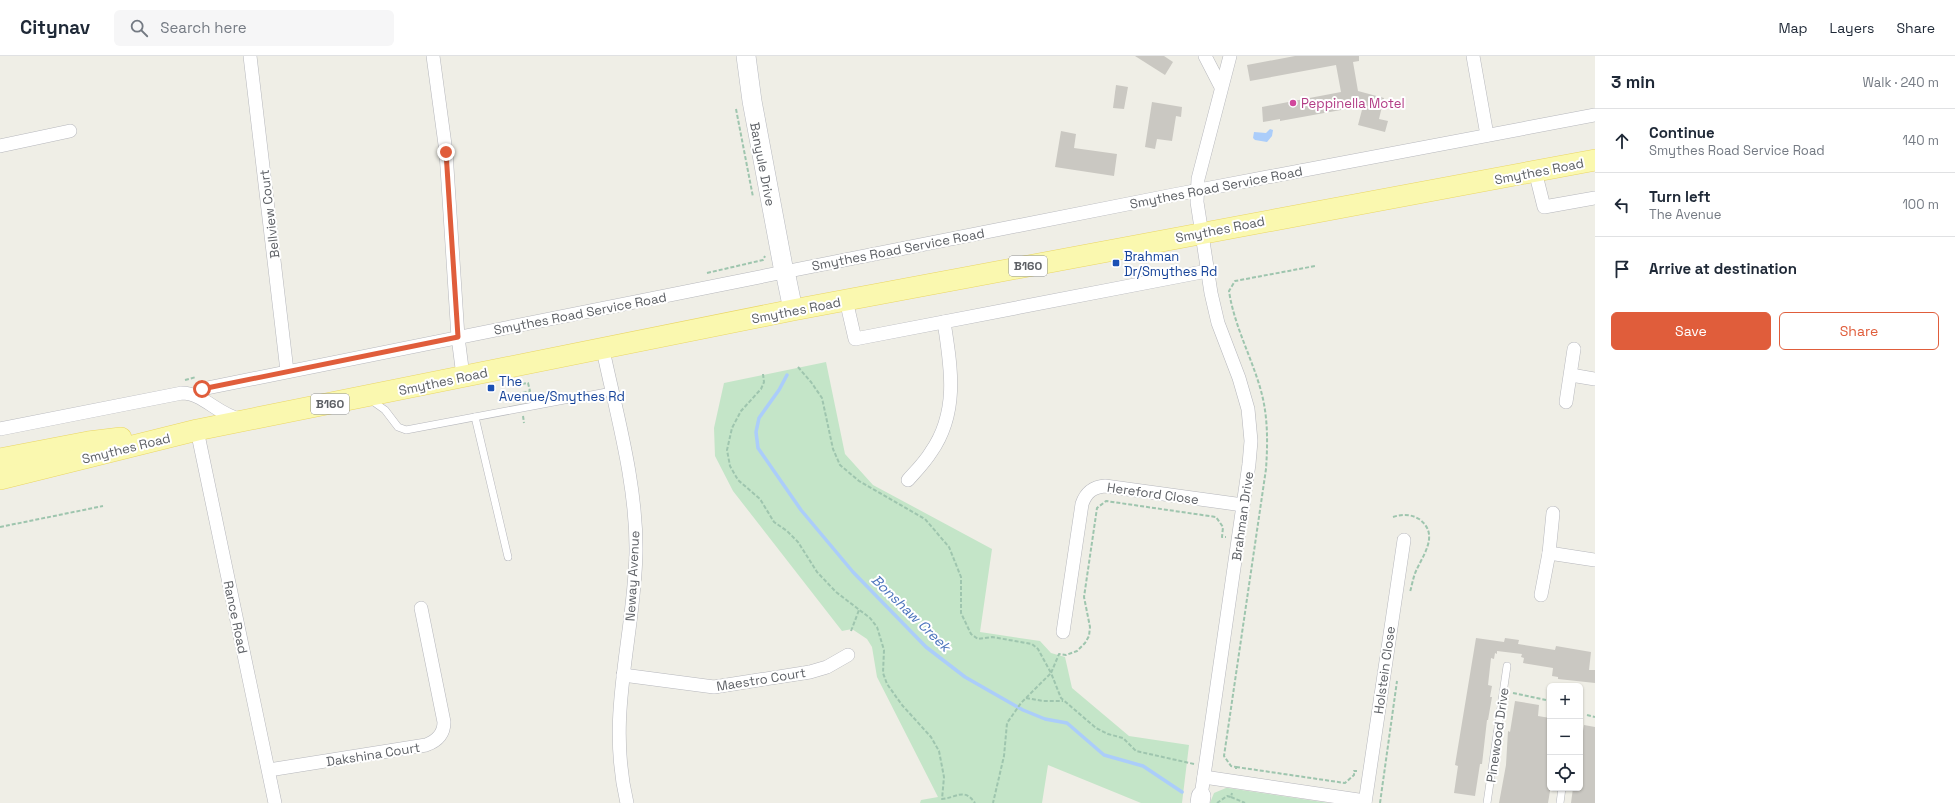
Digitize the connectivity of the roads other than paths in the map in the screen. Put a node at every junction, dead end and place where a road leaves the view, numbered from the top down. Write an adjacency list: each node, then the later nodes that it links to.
1 (250, 56): 25 (street, Bellview Court)
2 (433, 56): 22 (street)
3 (746, 56): 17 (street, Banyule Drive)
4 (1206, 56): 7 (street)
5 (1230, 56): 7 (street, Brahman Drive)
6 (1473, 56): 10 (street)
7 (1221, 87): 14 (street, Brahman Drive)
8 (1595, 115): 10 (street, Smythes Road Service Road)
9 (70, 131): 11 (street)
10 (1488, 135): 14 (street, Smythes Road Service Road)
11 (0, 146)
12 (1595, 160): 13 (main road, Smythes Road / B160)
13 (1535, 171): 15 (street); 16 (main road, Smythes Road / B160)
14 (1197, 191): 16 (street, Brahman Drive); 17 (street, Smythes Road Service Road)
15 (1595, 198)
16 (1202, 233): 18 (street, Brahman Drive); 19 (main road, Smythes Road / B160)
17 (784, 271): 20 (street, Banyule Drive); 22 (street, Smythes Road Service Road)
18 (1207, 271): 21 (street); 40 (street, Brahman Drive)
19 (846, 300): 20 (main road, Smythes Road / B160); 21 (street)
20 (793, 310): 24 (main road, Smythes Road / B160)
21 (944, 322): 39 (street)
22 (458, 337): 25 (street, Smythes Road Service Road); 27 (street)
23 (1574, 348): 26 (street)
24 (603, 350): 27 (main road, Smythes Road / B160); 30 (street, Neway Avenue)
25 (287, 371): 29 (street, Smythes Road Service Road)
26 (1571, 375): 28 (street); 32 (street)
27 (463, 376): 31 (main road, Smythes Road / B160)
28 (1595, 379)
29 (201, 383)
30 (612, 391): 33 (lane); 51 (street, Neway Avenue)
31 (365, 397): 33 (lane); 34 (main road, Smythes Road / B160)
32 (1566, 402)
33 (475, 417): 44 (lane)
34 (250, 420): 35 (street); 36 (main road, Smythes Road / B160)
35 (0, 429)
36 (197, 430): 37 (main road, B160); 38 (main road, Smythes Road / B160); 52 (street, Rance Road)
37 (0, 459)
38 (0, 478)
39 (908, 480)
40 (1243, 505): 48 (street, Hereford Close); 53 (street, Brahman Drive)
41 (1553, 513): 43 (street)
42 (1404, 540): 56 (street, Holstein Close)
43 (1549, 554): 45 (street); 46 (street)
44 (508, 557)
45 (1595, 560)
46 (1541, 595)
47 (422, 608): 52 (street, Dakshina Court)
48 (1064, 632)
49 (848, 656): 51 (street, Maestro Court)
50 (1507, 666): 59 (lane, Pinewood Drive)
51 (623, 675): 58 (street, Neway Avenue)
52 (269, 770): 57 (street, Rance Road)
53 (1205, 771): 55 (street, Brahman Drive); 56 (street, Holstein Close)
54 (1562, 791): 60 (lane)
55 (1201, 800)
56 (1365, 802)
57 (275, 803)
58 (627, 803)
59 (1488, 803)
60 (1560, 803)

